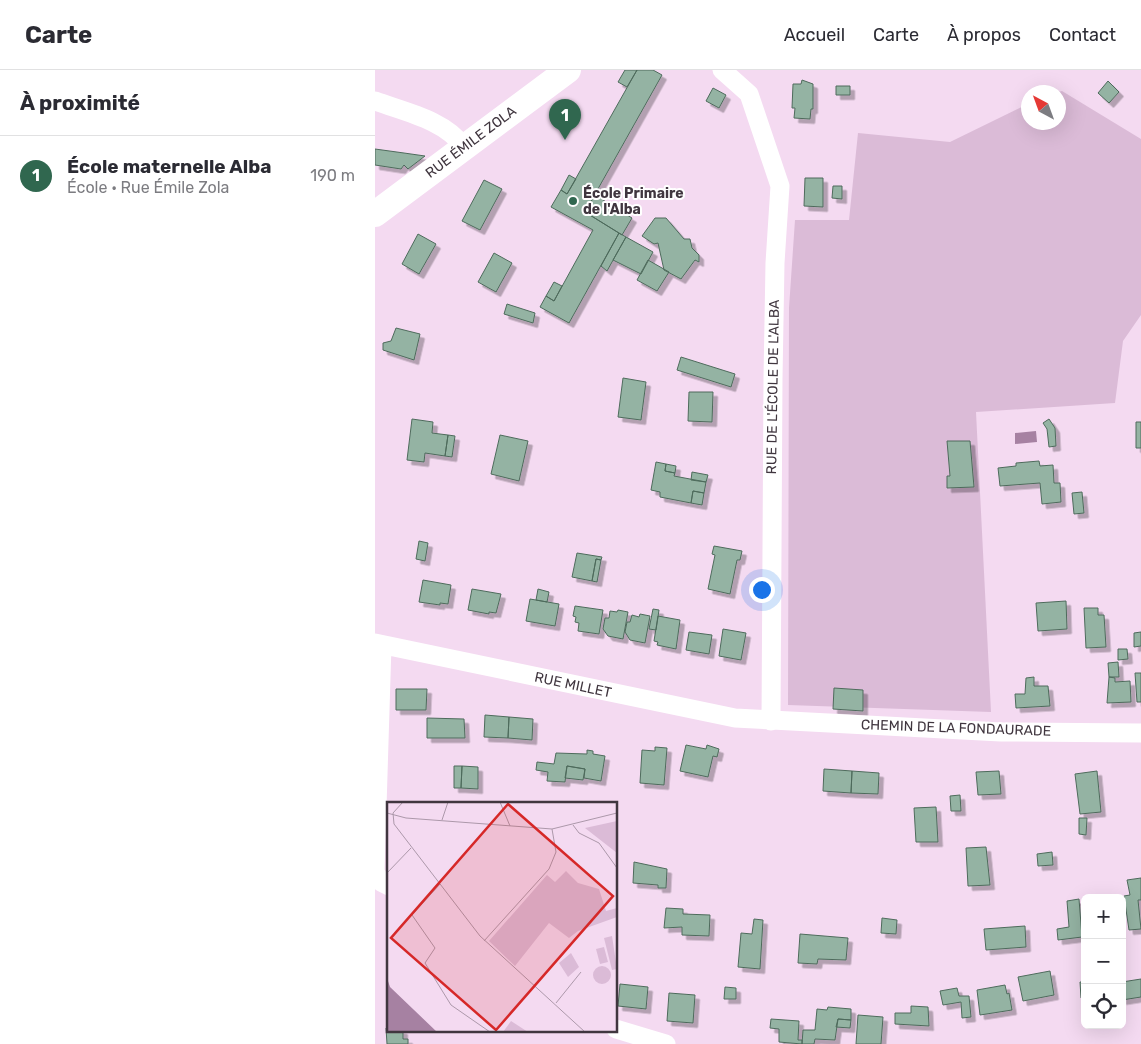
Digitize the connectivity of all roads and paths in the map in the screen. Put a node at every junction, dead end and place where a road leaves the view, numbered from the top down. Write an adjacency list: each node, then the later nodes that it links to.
1 (568, 70): 4 (main road, RUE ÉMILE ZOLA)
2 (721, 70): 7 (street, RUE DE L'ÉCOLE DE L'ALBA)
3 (375, 101): 4 (street)
4 (464, 147): 5 (main road, RUE ÉMILE ZOLA)
5 (375, 214)
6 (379, 644): 7 (street, RUE MILLET); 9 (street)
7 (771, 721): 8 (street, CHEMIN DE LA FONDAURADE)
8 (1141, 733)
9 (375, 872): 10 (street)
10 (387, 885)
11 (617, 1029): 12 (street)
12 (666, 1044)

